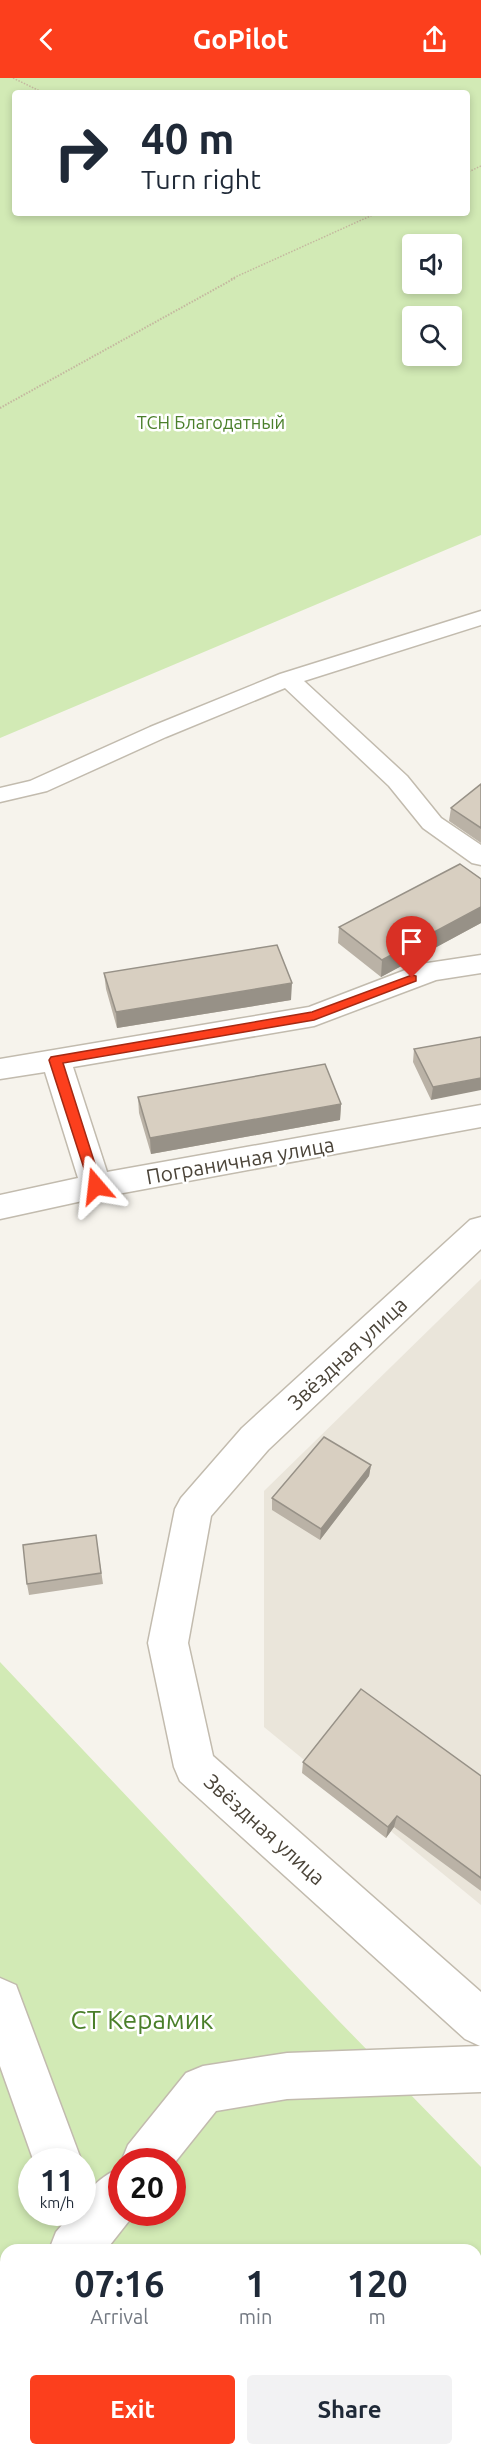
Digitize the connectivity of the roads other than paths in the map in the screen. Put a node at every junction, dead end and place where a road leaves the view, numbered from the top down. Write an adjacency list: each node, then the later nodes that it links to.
1 (481, 618): 2 (street)
2 (288, 679): 3 (street); 4 (street)
3 (0, 795)
4 (481, 857)
5 (481, 964): 6 (street)
6 (56, 1060): 7 (street); 9 (street)
7 (0, 1069)
8 (481, 1116): 9 (street, Пограничная улица)
9 (96, 1186): 10 (street, Пограничная улица)
10 (0, 1207)
11 (481, 1229): 13 (street, Звёздная улица)
12 (0, 2001): 15 (street)
13 (481, 2023)
14 (481, 2069): 16 (street)
15 (53, 2148)
16 (156, 2148)
17 (108, 2204): 18 (street)
18 (78, 2233)

